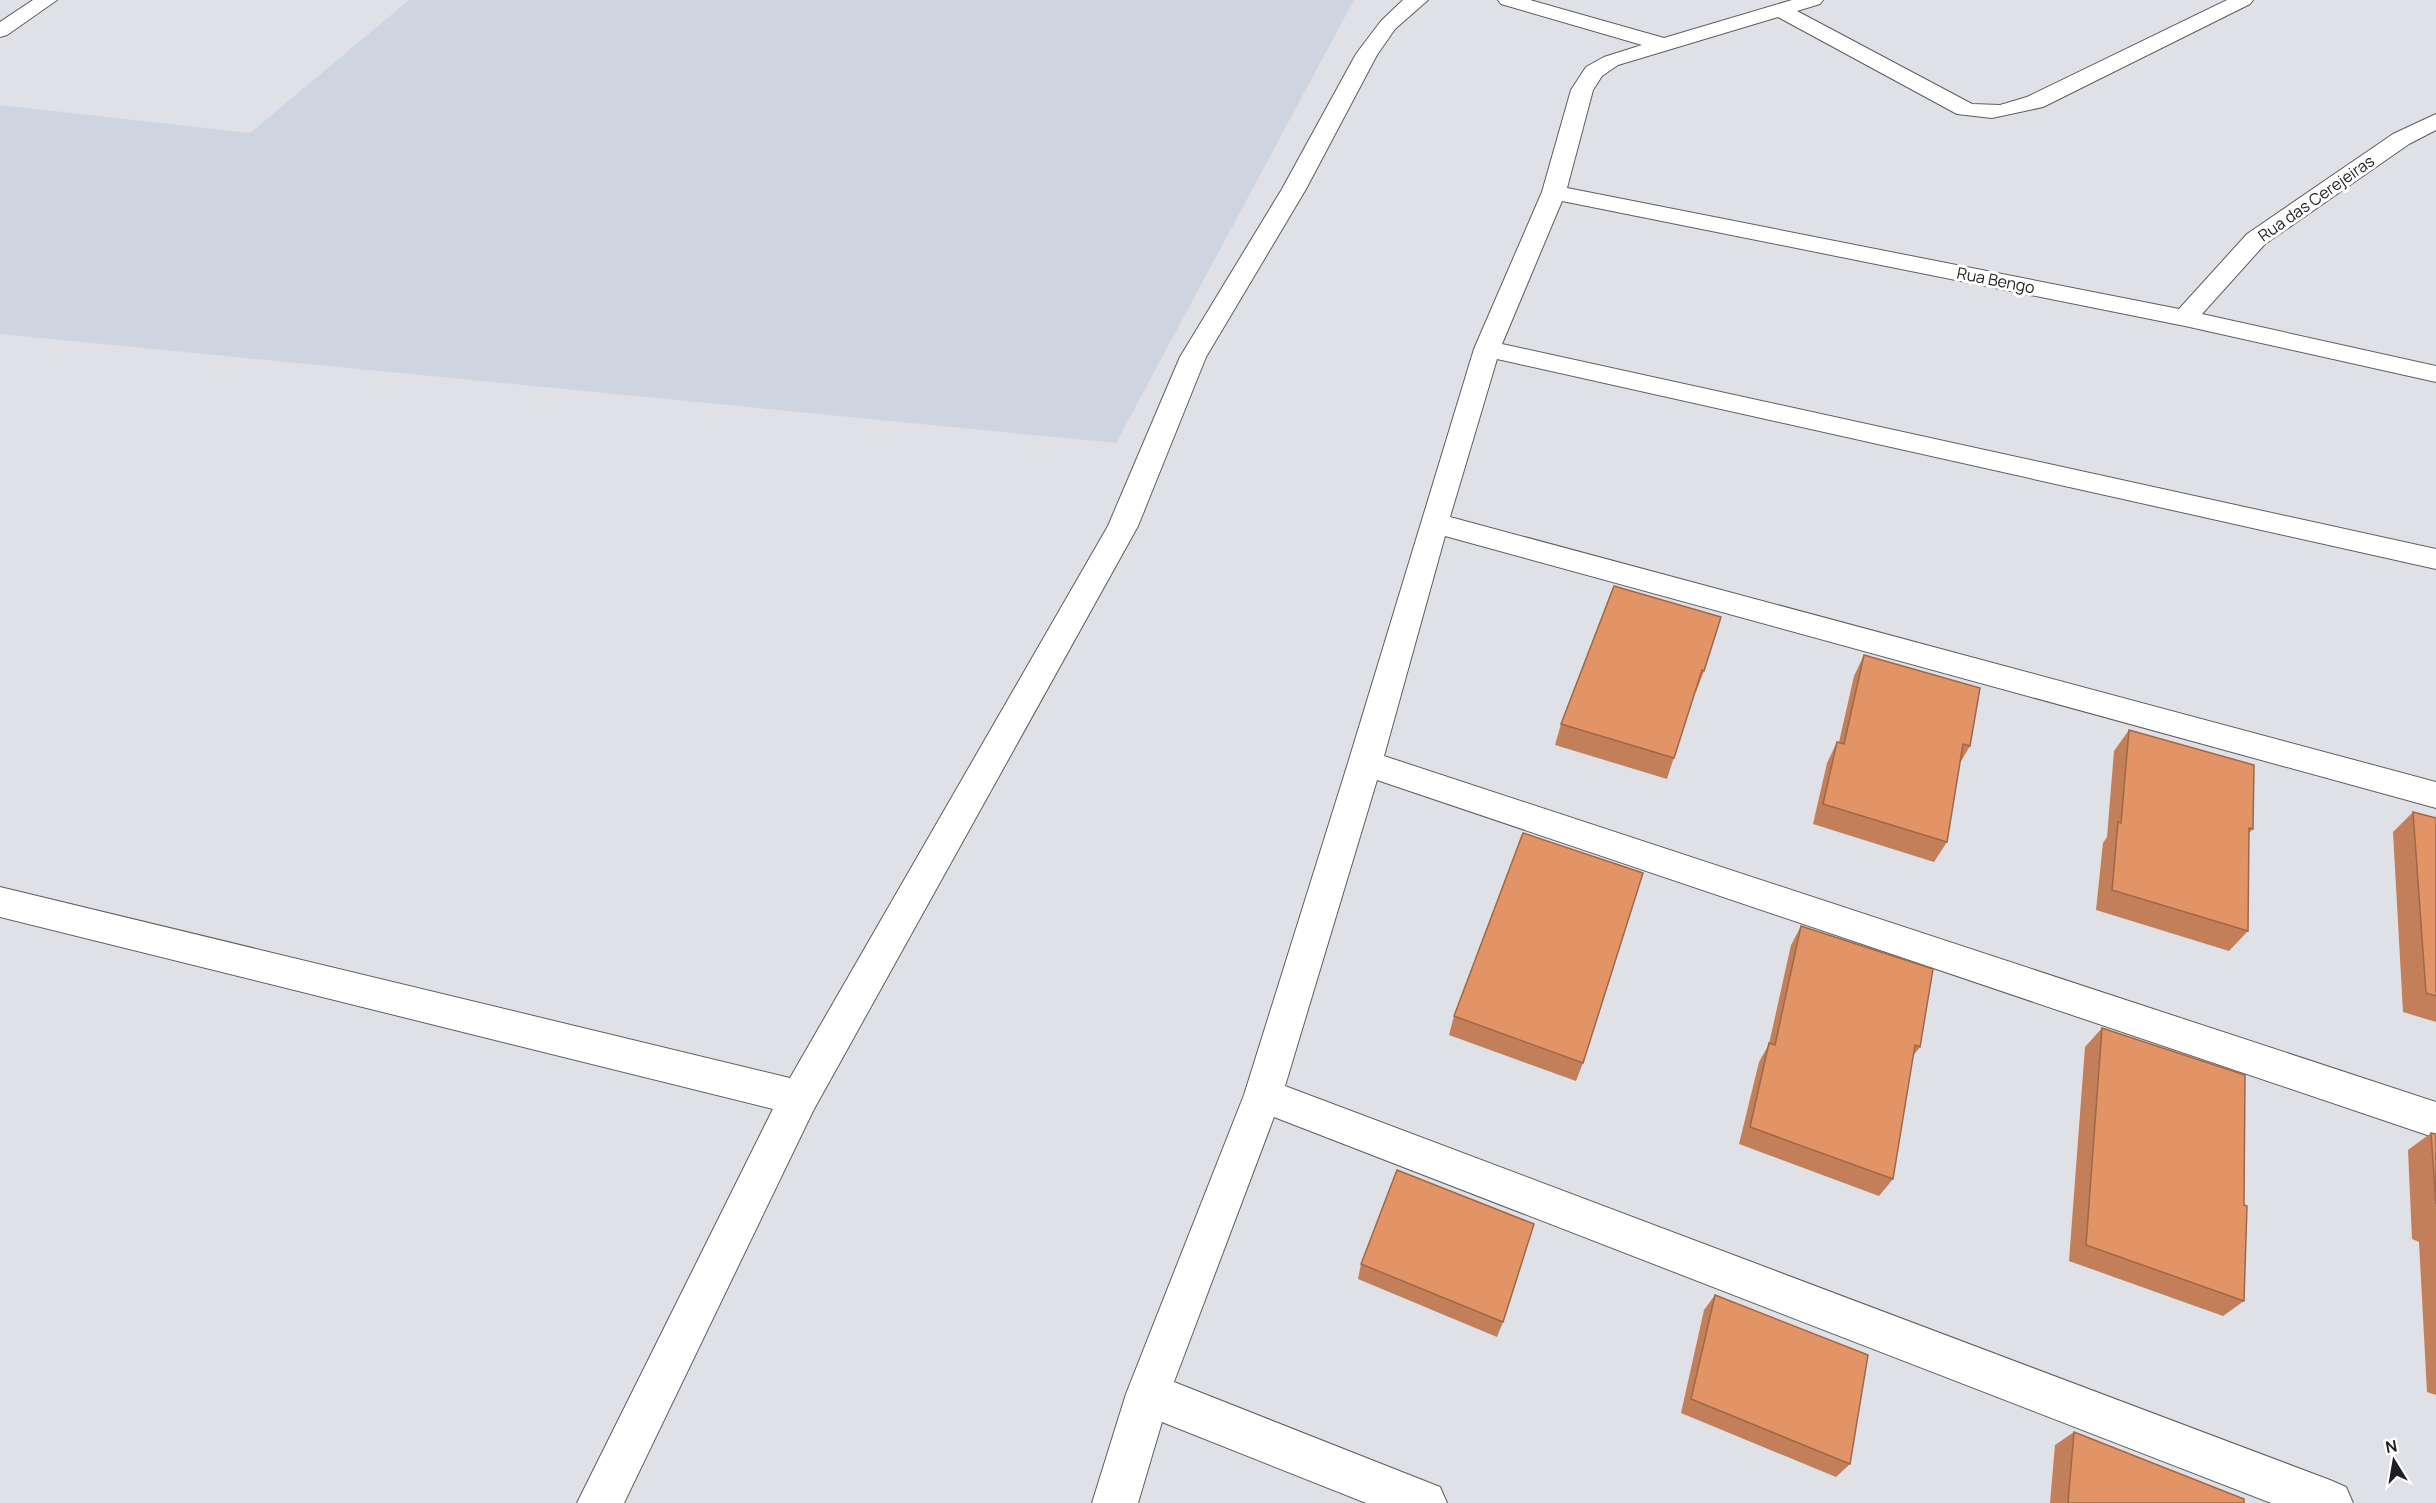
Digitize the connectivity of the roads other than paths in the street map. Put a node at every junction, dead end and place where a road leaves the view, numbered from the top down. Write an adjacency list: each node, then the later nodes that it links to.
1 (47, 0): 7 (street)
2 (1418, 0): 20 (street)
3 (1508, 0): 8 (street)
4 (1812, 0): 6 (street)
5 (2243, 0): 6 (street)
6 (1780, 10): 8 (street)
7 (0, 31)
8 (1664, 45): 10 (street)
9 (2436, 121): 11 (street, Rua das Cerejeiras)
10 (1554, 192): 11 (street, Rua Bengo); 12 (street)
11 (2185, 318): 13 (street, Rua Bengo)
12 (1487, 349): 14 (street); 15 (street)
13 (2436, 374)
14 (1434, 523): 16 (street); 17 (street)
15 (2436, 559)
16 (1365, 763): 19 (street); 21 (street)
17 (2436, 795)
18 (0, 902): 20 (street)
19 (1263, 1095): 22 (street); 26 (street)
20 (799, 1098): 23 (street)
21 (2436, 1120)
22 (1148, 1394): 24 (street); 25 (street)
23 (600, 1503)
24 (1115, 1503)
25 (1424, 1503)
26 (2330, 1503)

